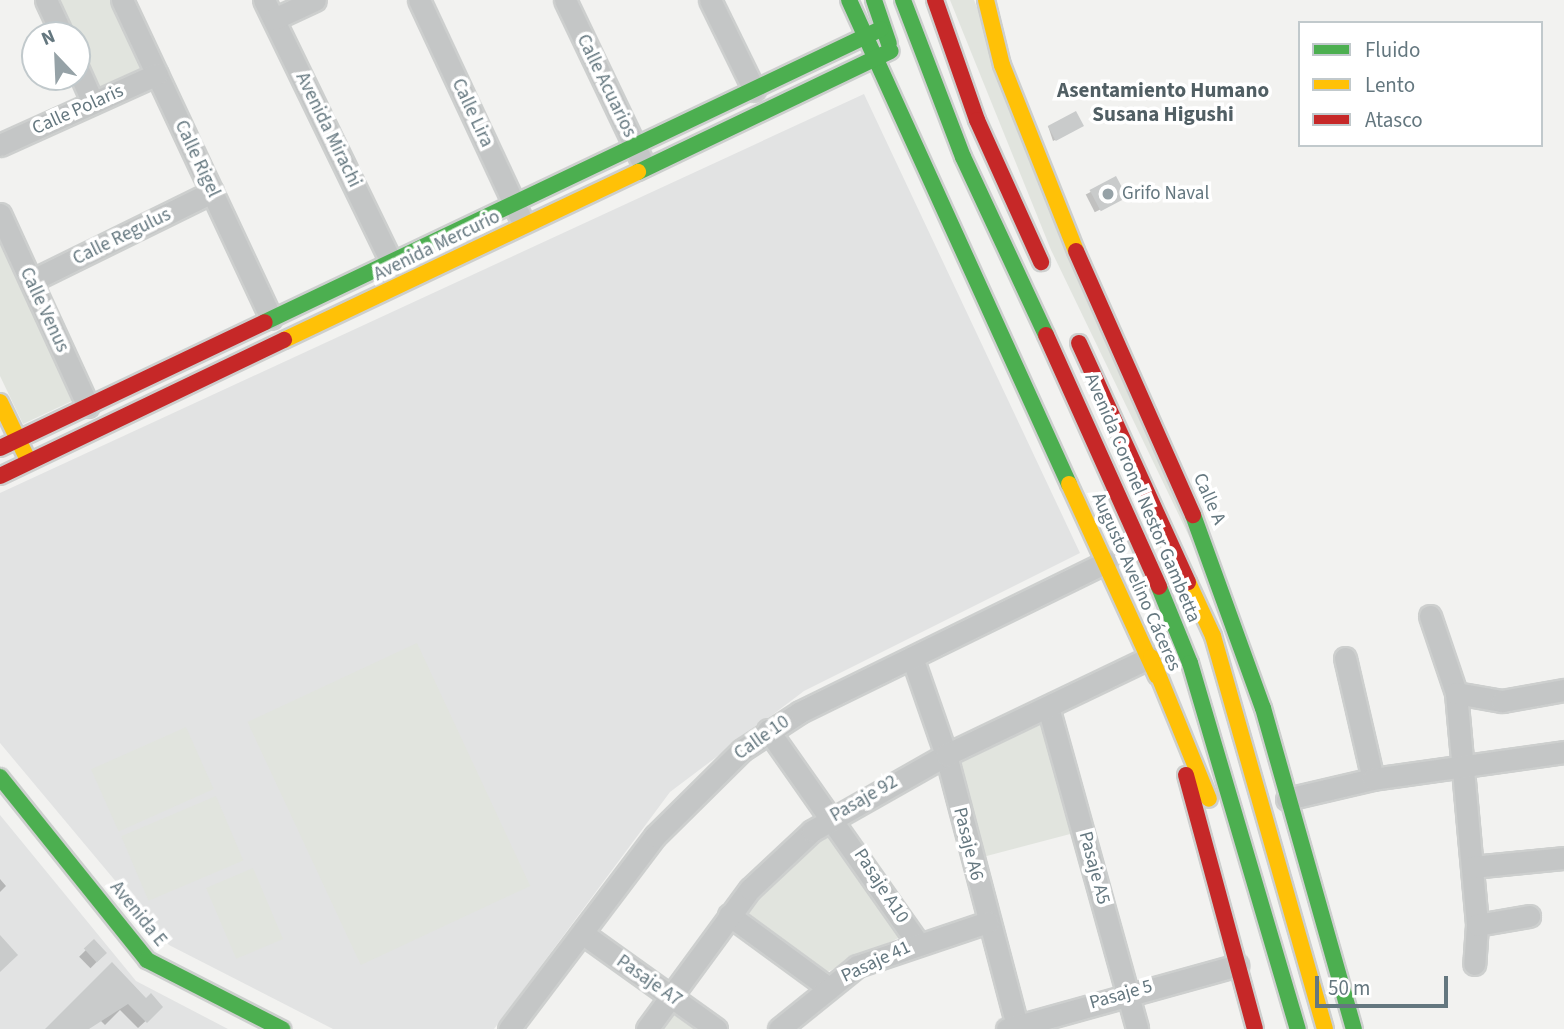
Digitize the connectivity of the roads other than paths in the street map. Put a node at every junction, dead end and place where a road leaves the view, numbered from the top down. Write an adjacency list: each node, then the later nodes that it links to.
1 (46, 0): 14 (street)
2 (122, 0): 19 (street, Calle Rigel)
3 (264, 0): 13 (street, Avenida Mirachi)
4 (315, 0): 13 (street)
5 (419, 0): 27 (street, Calle Lira)
6 (565, 0): 24 (street, Calle Acuarios)
7 (710, 0): 20 (street)
8 (849, 0): 16 (main road, Augusto Avelino Cáceres)
9 (874, 0): 15 (main road, Augusto Avelino Cáceres)
10 (903, 0): 81 (main road, Avenida Coronel Nestor Gambetta)
11 (935, 0): 32 (main road)
12 (986, 0): 58 (main road, Calle A)
13 (274, 19): 31 (street, Avenida Mirachi)
14 (56, 21)
15 (884, 27): 16 (main road, Avenida Mercurio); 17 (main road, Augusto Avelino Cáceres)
16 (866, 35): 18 (main road, Augusto Avelino Cáceres); 20 (main road, Avenida Mercurio)
17 (892, 51): 18 (main road, Avenida Mercurio); 28 (main road, Augusto Avelino Cáceres)
18 (875, 59): 25 (main road, Avenida Mercurio); 28 (main road, Augusto Avelino Cáceres)
19 (157, 75): 22 (street, Calle Polaris); 26 (street, Calle Rigel)
20 (754, 90): 24 (main road, Avenida Mercurio)
21 (88, 91): 22 (street)
22 (93, 103): 23 (street, Calle Polaris)
23 (0, 145)
24 (636, 148): 25 (street, Calle Acuarios); 27 (main road, Avenida Mercurio)
25 (647, 171): 30 (main road, Avenida Mercurio)
26 (212, 192): 33 (street, Calle Regulus); 36 (street, Calle Rigel)
27 (514, 203): 30 (street, Calle Lira); 31 (main road, Avenida Mercurio)
28 (942, 211): 44 (main road, Augusto Avelino Cáceres)
29 (0, 214): 33 (street, Calle Venus)
30 (524, 226): 35 (main road, Avenida Mercurio)
31 (390, 260): 34 (main road, Avenida Mercurio)
32 (1050, 280)
33 (31, 281): 39 (street, Calle Venus)
34 (330, 289): 35 (street); 36 (main road, Avenida Mercurio)
35 (343, 316): 42 (main road, Avenida Mercurio)
36 (271, 318): 39 (main road, Avenida Mercurio)
37 (1072, 328): 82 (main road, Avenida Coronel Nestor Gambetta)
38 (0, 402): 40 (main road)
39 (88, 406): 40 (main road, Avenida Mercurio)
40 (18, 440): 41 (main road, Avenida Mercurio); 42 (main road)
41 (0, 448)
42 (29, 463): 43 (main road, Avenida Mercurio)
43 (0, 476)
44 (1106, 562): 46 (main road, Augusto Avelino Cáceres); 48 (street, Calle 10)
45 (1430, 616): 50 (street)
46 (1151, 657): 51 (street, Pasaje 92); 69 (main road, Augusto Avelino Cáceres); 81 (main road)
47 (1345, 658): 56 (street)
48 (913, 660): 52 (street, Calle 10); 54 (street, Pasaje A6)
49 (1564, 690): 50 (street)
50 (1456, 693): 55 (street)
51 (1048, 707): 54 (street, Pasaje 92); 71 (street, Pasaje A5)
52 (768, 730): 59 (street, Pasaje A10); 66 (street, Calle 10)
53 (1564, 752): 55 (street)
54 (946, 755): 59 (street, Pasaje 92); 64 (street, Pasaje A6)
55 (1462, 765): 56 (street); 61 (street)
56 (1373, 779): 58 (street)
57 (2, 785): 74 (main road, Avenida E)
58 (1287, 799): 83 (main road, Calle A)
59 (834, 815): 62 (street, Pasaje 92); 67 (street, Pasaje A10)
60 (1563, 858): 61 (street)
61 (1472, 867): 65 (street)
62 (729, 915): 70 (street); 72 (street, Pasaje 92)
63 (1529, 916): 65 (street)
64 (988, 922): 67 (street, Pasaje 41); 73 (street, Pasaje A6)
65 (1477, 925): 68 (street)
66 (582, 933): 72 (street, Pasaje A7); 75 (street, Calle 10)
67 (917, 942): 70 (street, Pasaje 41)
68 (1474, 964)
69 (1237, 965): 71 (street, Pasaje 5); 80 (main road, Augusto Avelino Cáceres)
70 (827, 986): 78 (street, Pasaje 41)
71 (1128, 992): 73 (street, Pasaje 5); 79 (street, Pasaje A5)
72 (670, 996): 76 (street, Pasaje 92); 77 (street, Pasaje A7)
73 (1014, 1028)
74 (282, 1029)
75 (509, 1029)
76 (647, 1029)
77 (716, 1029)
78 (779, 1029)
79 (1137, 1029)
80 (1255, 1029)
81 (1296, 1029)
82 (1325, 1029)
83 (1354, 1029)

